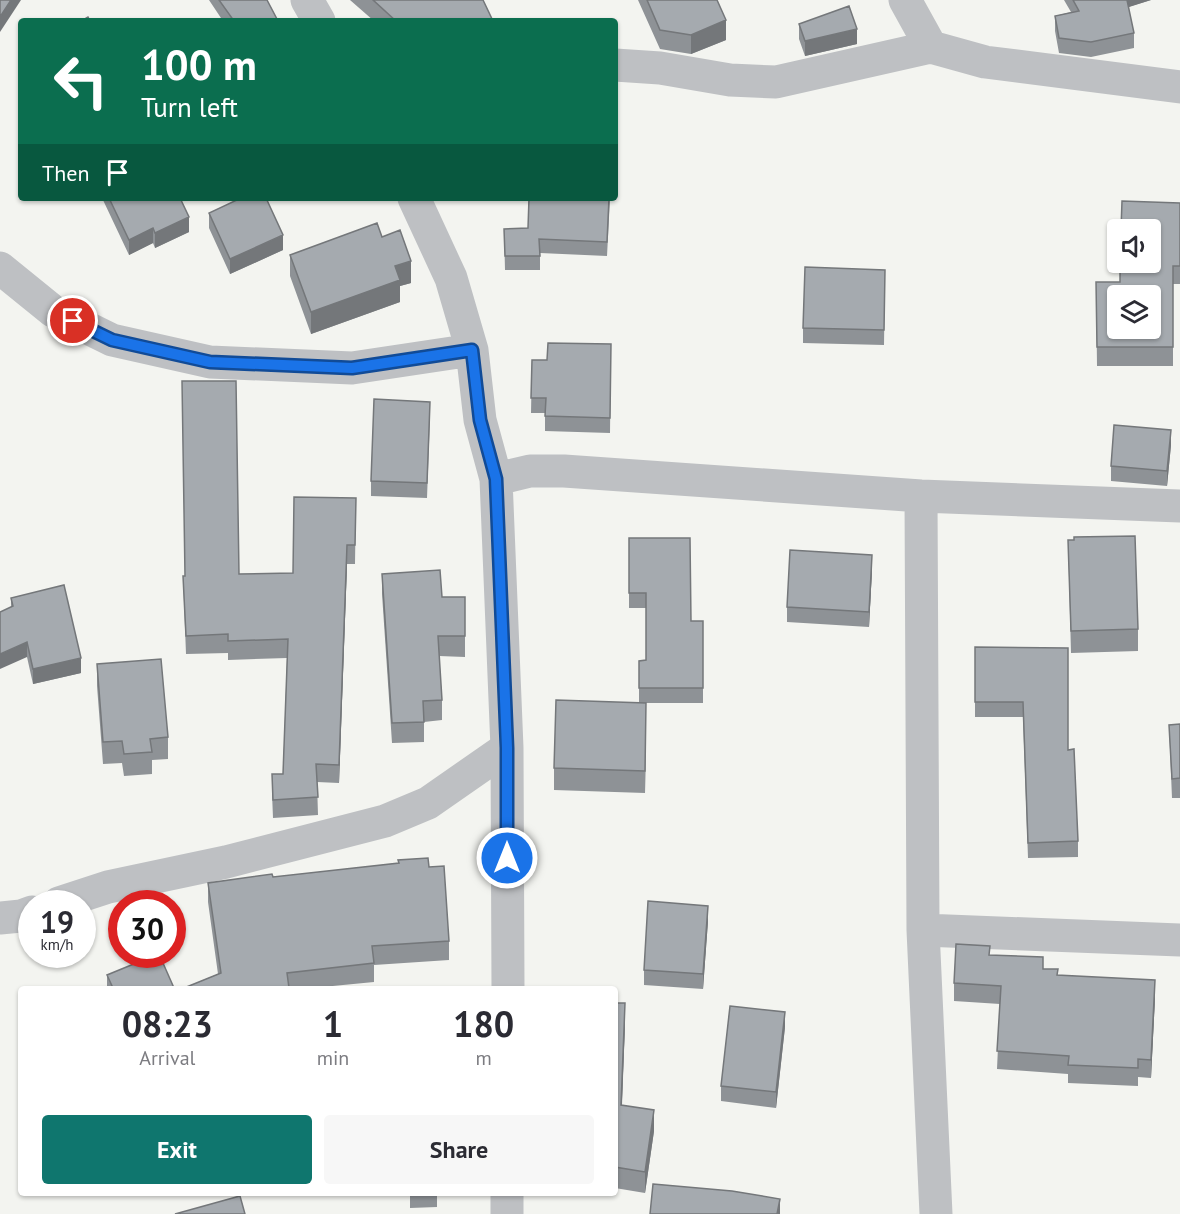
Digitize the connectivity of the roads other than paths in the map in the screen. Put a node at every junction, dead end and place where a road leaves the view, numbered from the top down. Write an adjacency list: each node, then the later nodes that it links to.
1 (308, 0): 3 (street)
2 (905, 0): 4 (street)
3 (317, 18)
4 (931, 47): 5 (street); 6 (street)
5 (618, 65)
6 (1180, 87)
7 (415, 201): 9 (street)
8 (0, 268): 9 (street)
9 (472, 350): 10 (street)
10 (496, 479): 11 (street); 13 (street)
11 (921, 496): 12 (street); 17 (street)
12 (1180, 506)
13 (507, 748): 14 (street); 19 (street)
14 (96, 890)
15 (18, 916): 16 (street)
16 (0, 918)
17 (923, 930): 18 (street); 22 (street)
18 (1180, 940)
19 (508, 986)
20 (507, 1196): 21 (street)
21 (507, 1214)
22 (936, 1214)

